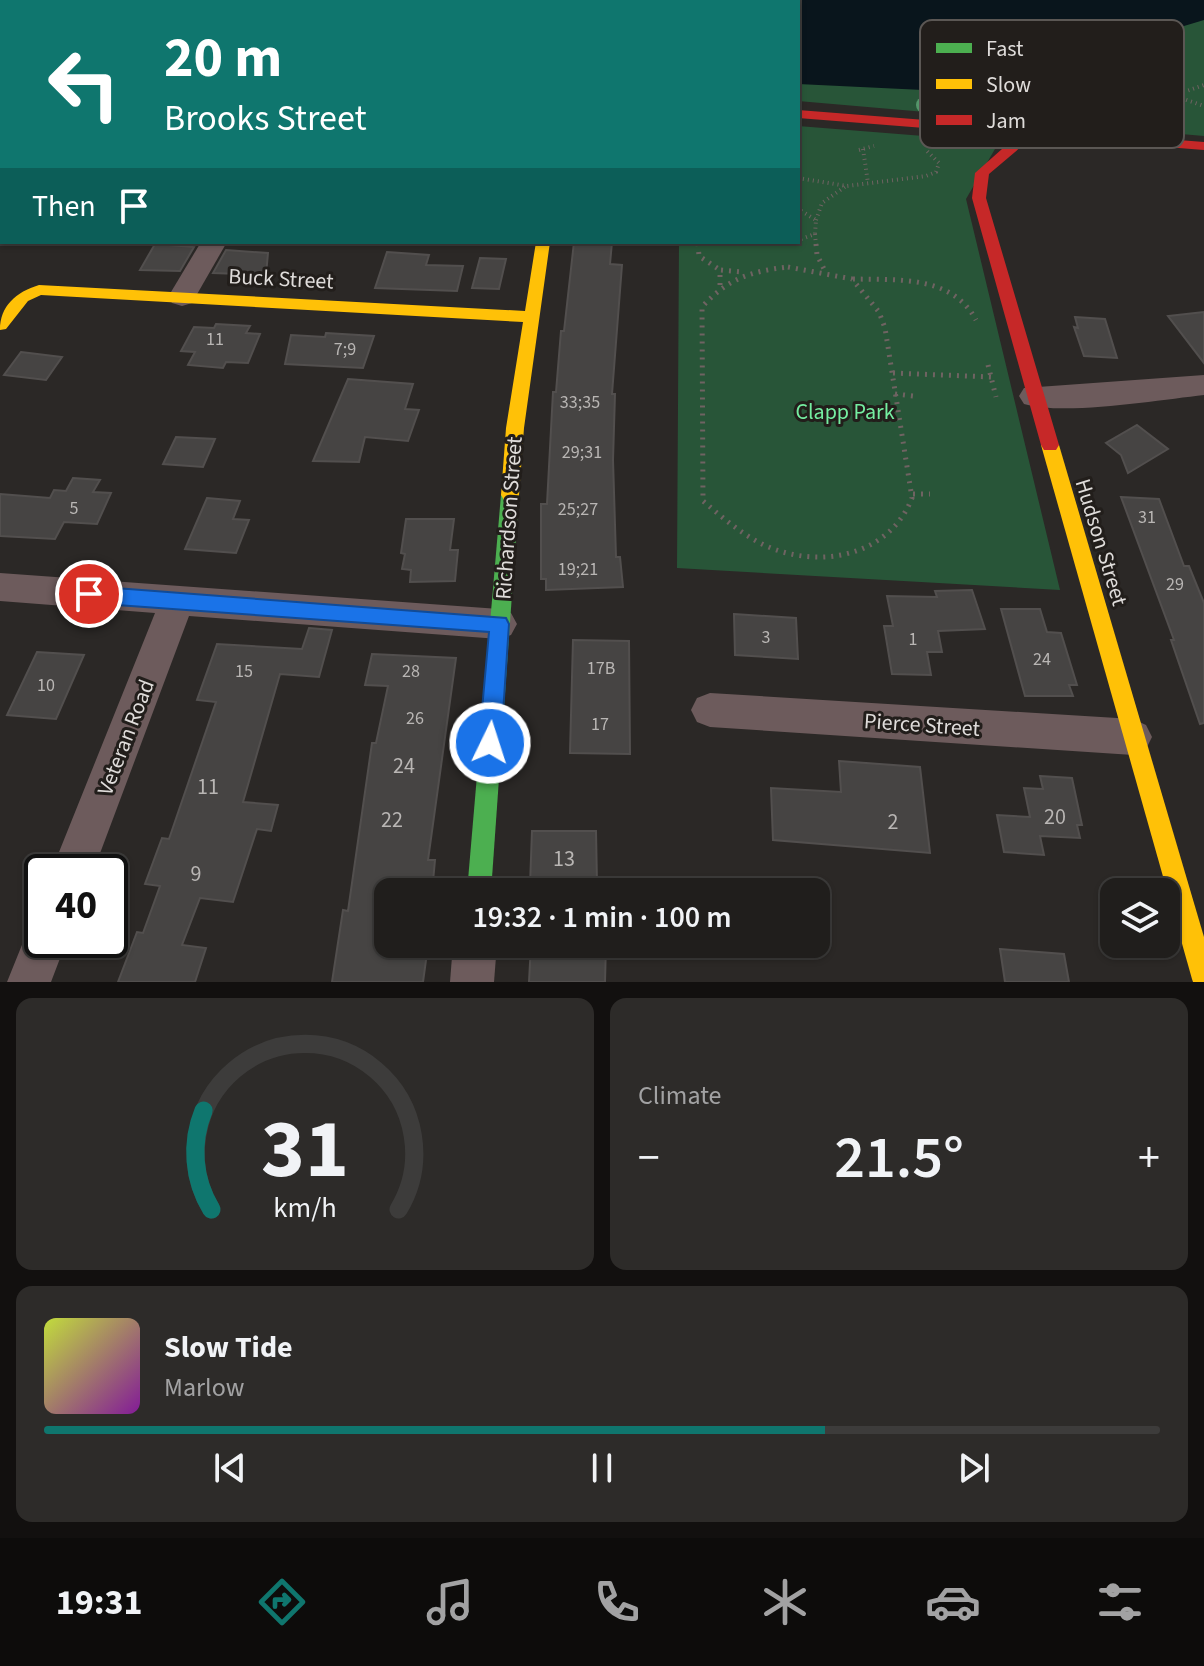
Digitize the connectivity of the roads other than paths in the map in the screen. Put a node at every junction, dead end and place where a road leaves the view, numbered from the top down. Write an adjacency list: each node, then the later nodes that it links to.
1 (800, 114): 2 (street)
2 (920, 124)
3 (1184, 145): 4 (street)
4 (1204, 146)
5 (1011, 148): 12 (street, Hudson Street)
6 (213, 244): 8 (street)
7 (543, 244): 9 (street, Richardson Street)
8 (182, 297): 9 (street, Buck Street); 10 (street, Buck Street)
9 (531, 317): 15 (street, Richardson Street)
10 (0, 325)
11 (1204, 385): 12 (street)
12 (1034, 396): 17 (street, Hudson Street)
13 (0, 587): 14 (street)
14 (177, 602): 15 (street); 18 (street, Veteran Road)
15 (499, 624): 19 (street, Richardson Street)
16 (710, 710): 17 (street, Pierce Street)
17 (1133, 737): 22 (street, Hudson Street)
18 (79, 854)
19 (480, 878)
20 (38, 958): 23 (street)
21 (474, 958): 24 (street)
22 (1204, 979)
23 (29, 982)
24 (472, 982)

